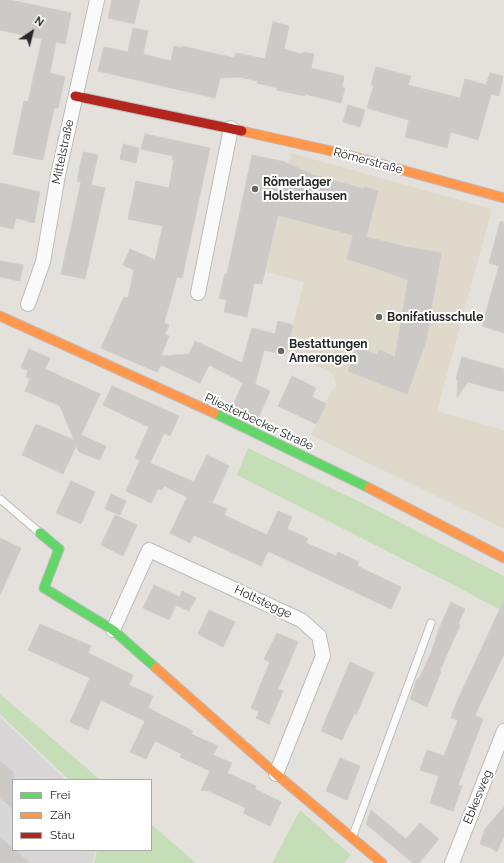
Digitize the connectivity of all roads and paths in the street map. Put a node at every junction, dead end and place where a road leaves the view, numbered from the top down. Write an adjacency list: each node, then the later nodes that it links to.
1 (96, 0): 2 (street, Mittelstraße)
2 (75, 96): 3 (street, Römerstraße); 6 (street, Mittelstraße)
3 (231, 128): 4 (street, Römerstraße); 5 (street)
4 (504, 198)
5 (198, 293)
6 (28, 304)
7 (0, 316): 10 (street, Pliesterbecker Straße)
8 (0, 499): 9 (lane)
9 (40, 533): 12 (street)
10 (504, 558)
11 (432, 622): 16 (lane)
12 (113, 630): 15 (street); 15 (street, Holtstegge)
13 (504, 731): 14 (street, Ebkesweg)
14 (500, 758): 18 (street, Ebkesweg)
15 (276, 774): 16 (street)
16 (352, 838): 17 (street)
17 (382, 863)
18 (452, 863)

